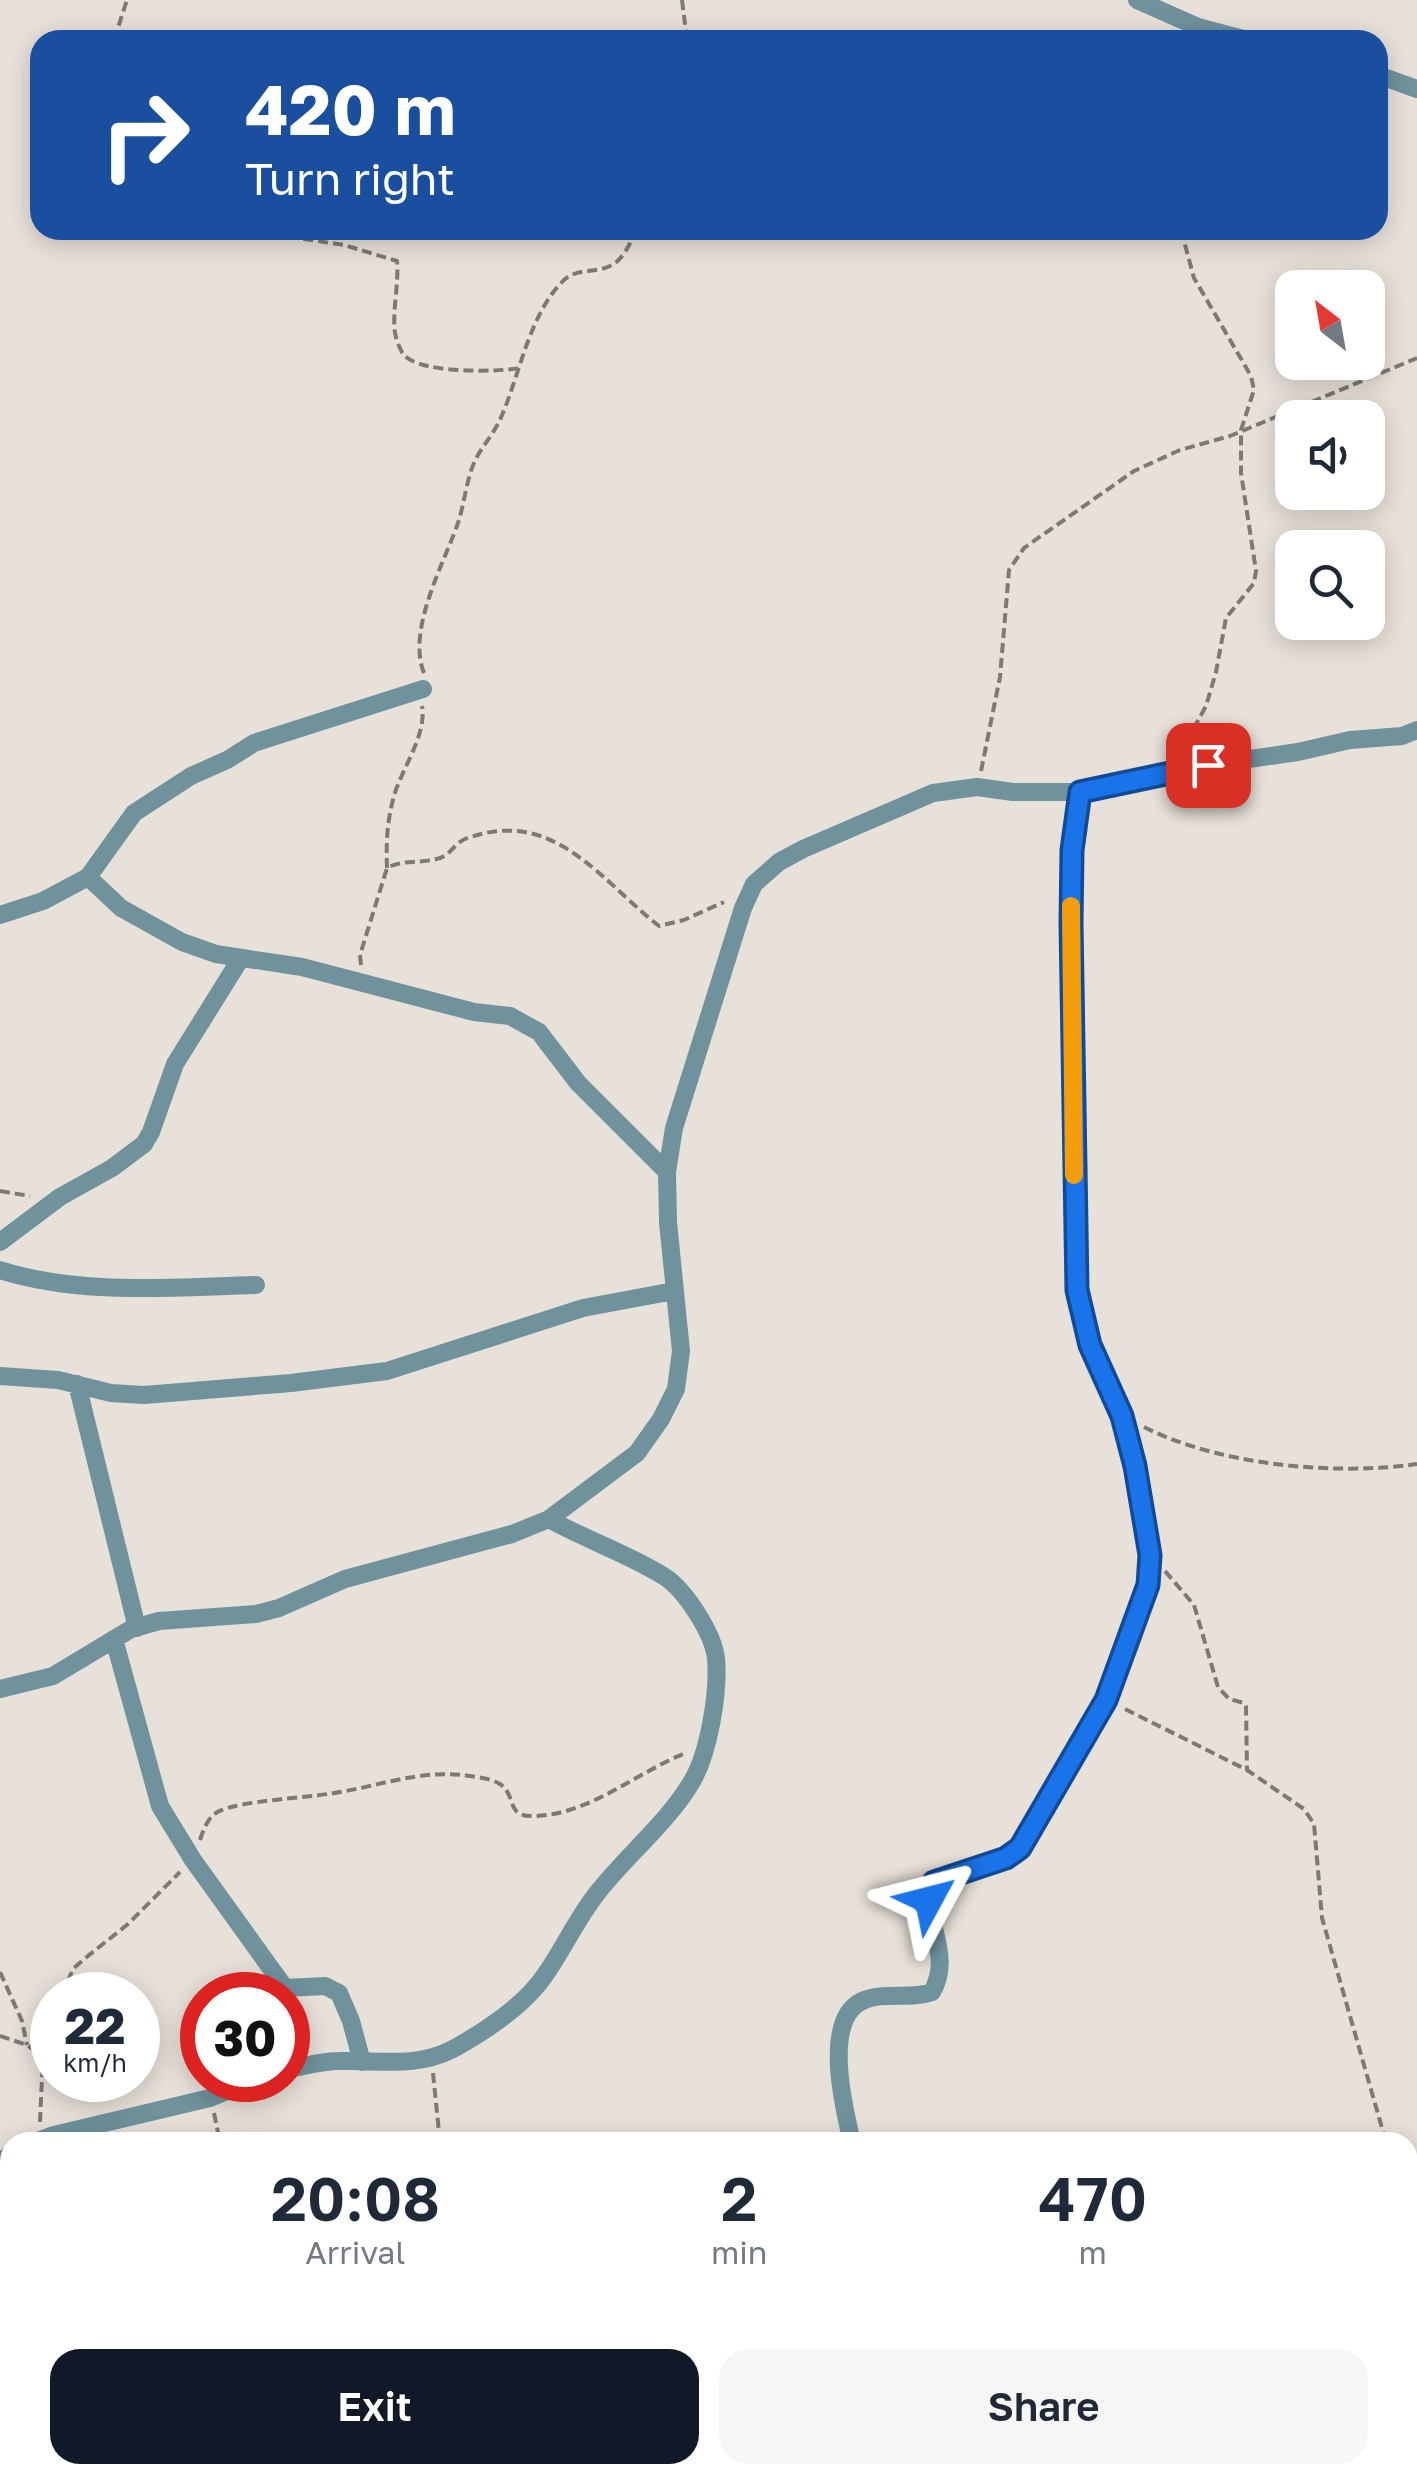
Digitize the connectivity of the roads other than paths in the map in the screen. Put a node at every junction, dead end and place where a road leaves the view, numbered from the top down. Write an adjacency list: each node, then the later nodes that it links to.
1 (1136, 0): 2 (street)
2 (1209, 30)
3 (1388, 78): 4 (street)
4 (1417, 88)
5 (423, 689): 8 (street)
6 (1417, 730): 7 (street)
7 (1080, 792): 11 (street); 26 (street)
8 (88, 877): 9 (street); 10 (street)
9 (0, 915)
10 (241, 958): 11 (street); 12 (street)
11 (667, 1172): 15 (street)
12 (0, 1242)
13 (0, 1270): 14 (street)
14 (256, 1286)
15 (674, 1290): 17 (street); 18 (street)
16 (0, 1376): 17 (street)
17 (77, 1384): 19 (street)
18 (550, 1519): 19 (street); 22 (street)
19 (137, 1628): 20 (street)
20 (114, 1640): 21 (street); 22 (street)
21 (0, 1689)
22 (362, 2062): 23 (street)
23 (310, 2066)
24 (193, 2102): 25 (street)
25 (63, 2132)
26 (850, 2132)

